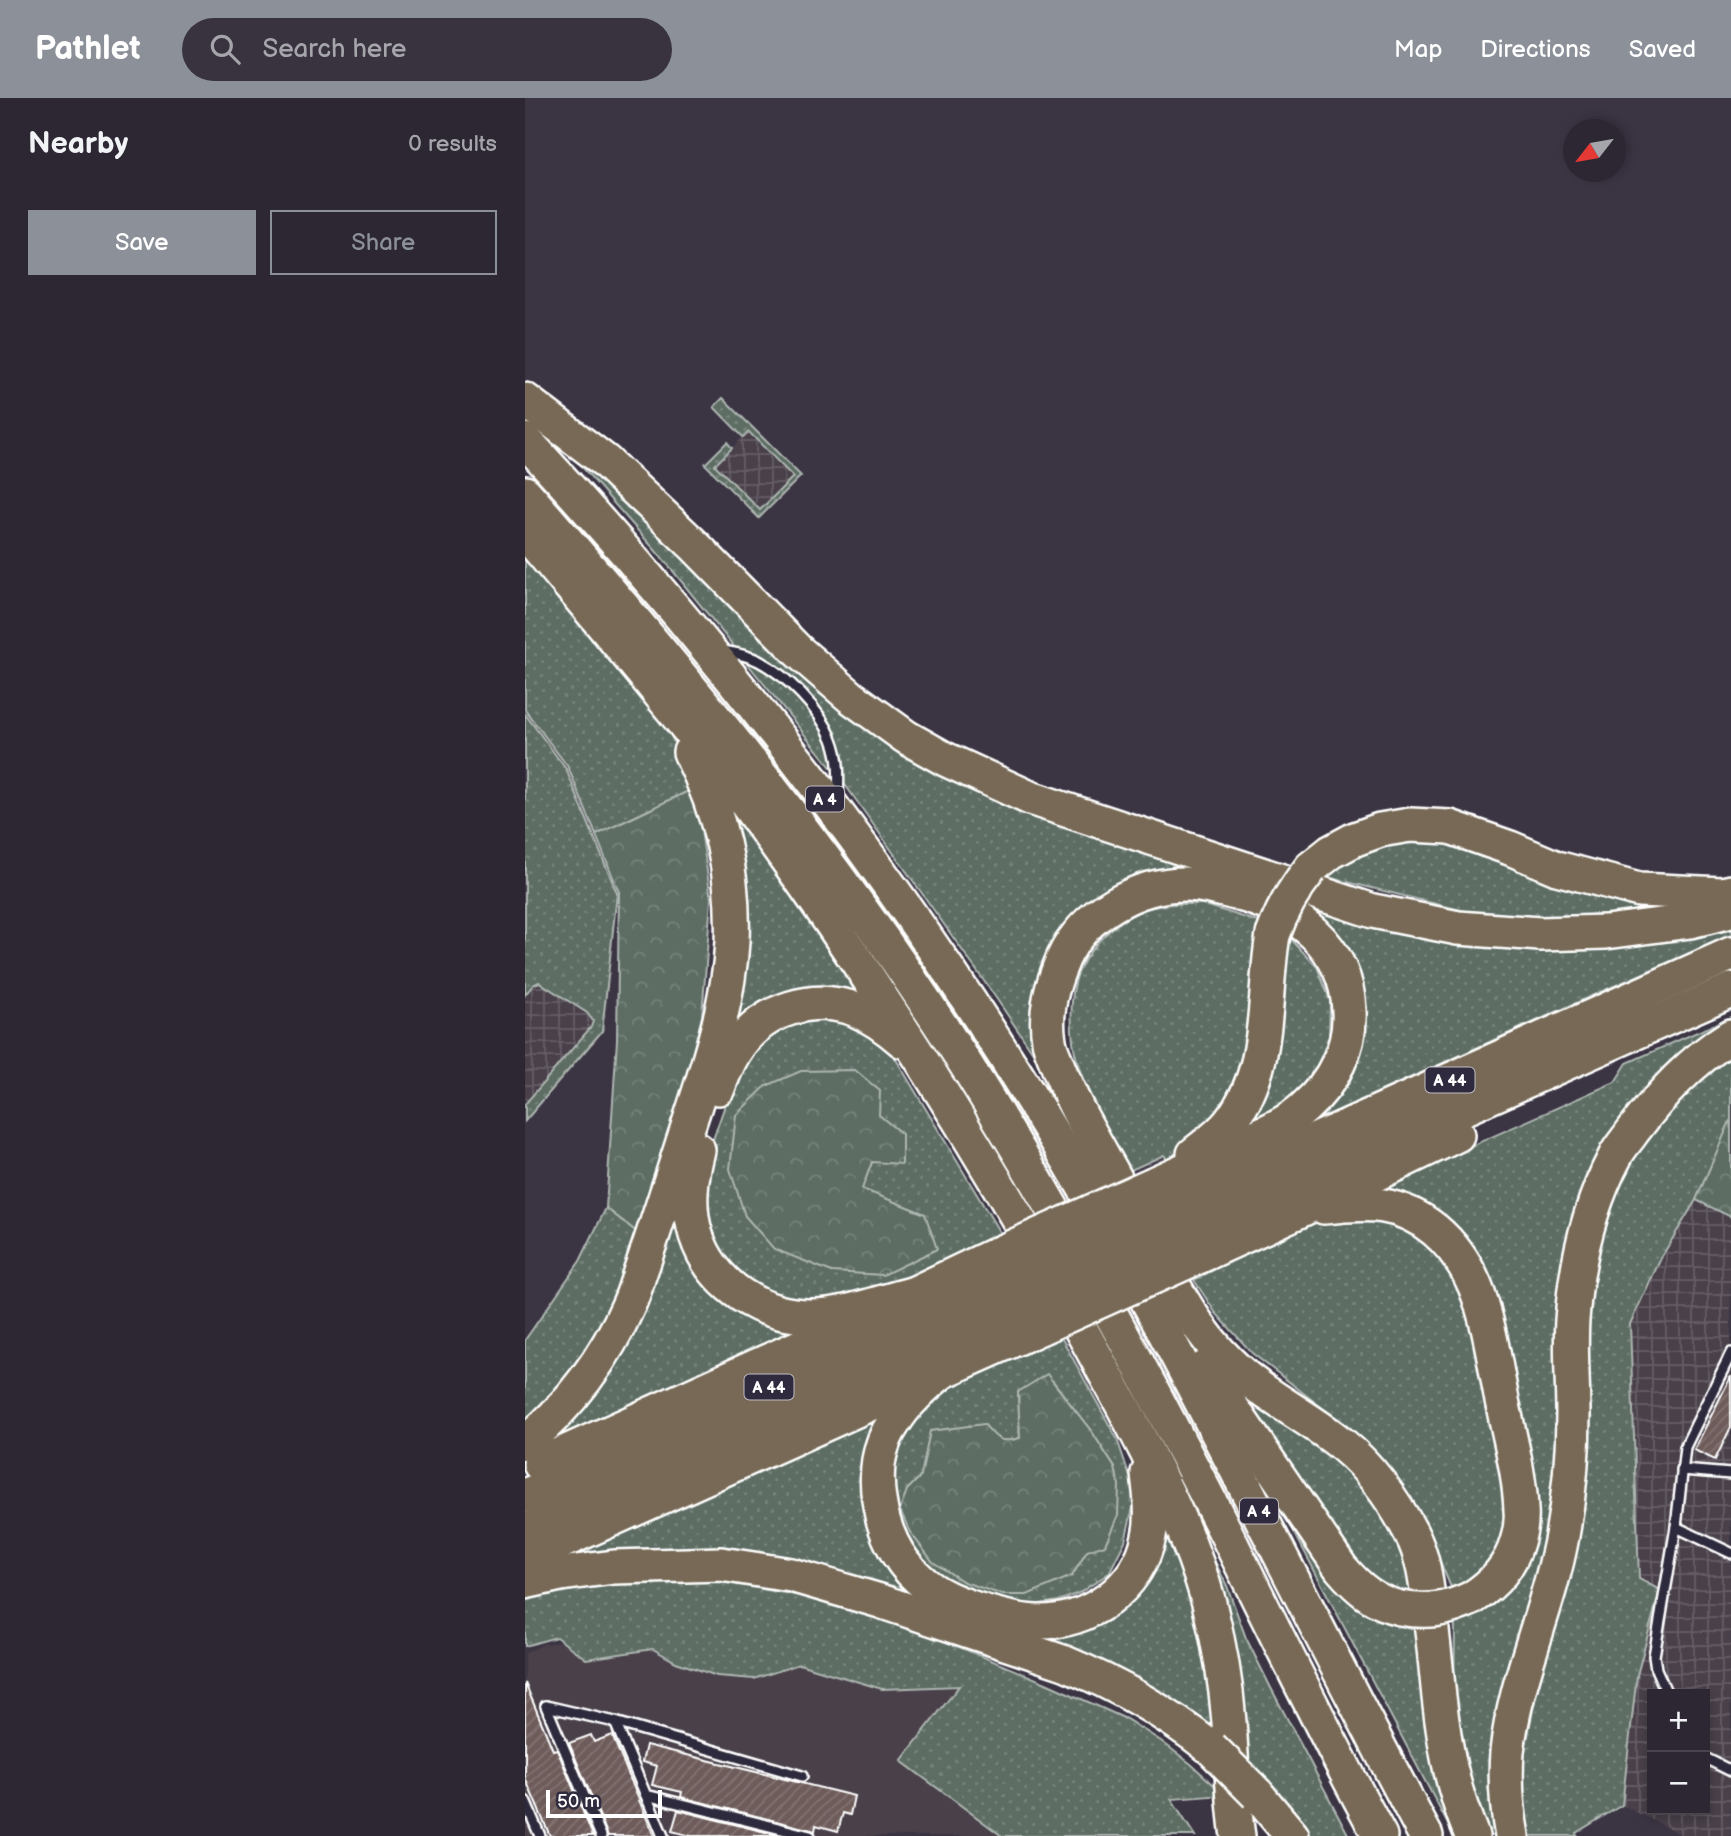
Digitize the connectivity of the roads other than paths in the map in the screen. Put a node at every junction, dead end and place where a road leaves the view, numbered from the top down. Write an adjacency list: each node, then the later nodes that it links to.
1 (525, 400): 9 (highway)
2 (525, 440): 5 (highway, A 4)
3 (525, 493): 46 (highway, A 4)
4 (525, 533): 6 (highway)
5 (706, 648): 7 (highway, A 4); 7 (lane)
6 (663, 696): 14 (highway); 22 (highway)
7 (836, 814): 15 (highway, A 4)
8 (1731, 892): 17 (highway, bridge)
9 (1731, 911)
10 (1731, 954): 17 (highway, A 44)
11 (1731, 990): 12 (highway, A 44)
12 (1699, 1005): 16 (highway); 17 (highway, A 44)
13 (1731, 1036): 49 (highway)
14 (921, 1058): 19 (highway); 23 (highway)
15 (1084, 1189): 16 (highway, bridge); 47 (highway, A 4)
16 (1301, 1210): 17 (highway)
17 (1177, 1220): 18 (highway, bridge); 18 (highway, bridge); 48 (highway)
18 (1020, 1290): 19 (highway); 21 (highway); 27 (highway, A 44); 29 (highway, A 44)
19 (912, 1294): 25 (highway)
20 (1731, 1353): 24 (lane)
21 (944, 1370): 23 (highway); 31 (highway)
22 (525, 1443)
23 (1144, 1446): 44 (highway)
24 (1682, 1470): 26 (lane); 28 (lane)
25 (525, 1471)
26 (1731, 1474)
27 (525, 1496)
28 (1676, 1527): 30 (lane); 33 (lane)
29 (525, 1531)
30 (1731, 1553)
31 (525, 1558)
32 (525, 1582): 45 (highway, bridge)
33 (1665, 1689)
34 (615, 1723): 37 (lane); 38 (lane); 41 (lane)
35 (1710, 1760): 36 (lane)
36 (1731, 1771)
37 (802, 1776)
38 (646, 1796): 42 (lane); 43 (lane)
39 (525, 1801): 40 (lane)
40 (540, 1836)
41 (601, 1836)
42 (663, 1836)
43 (810, 1836)
44 (1238, 1836)
45 (1292, 1836)
46 (1380, 1836)
47 (1426, 1836)
48 (1472, 1836)
49 (1513, 1836)

